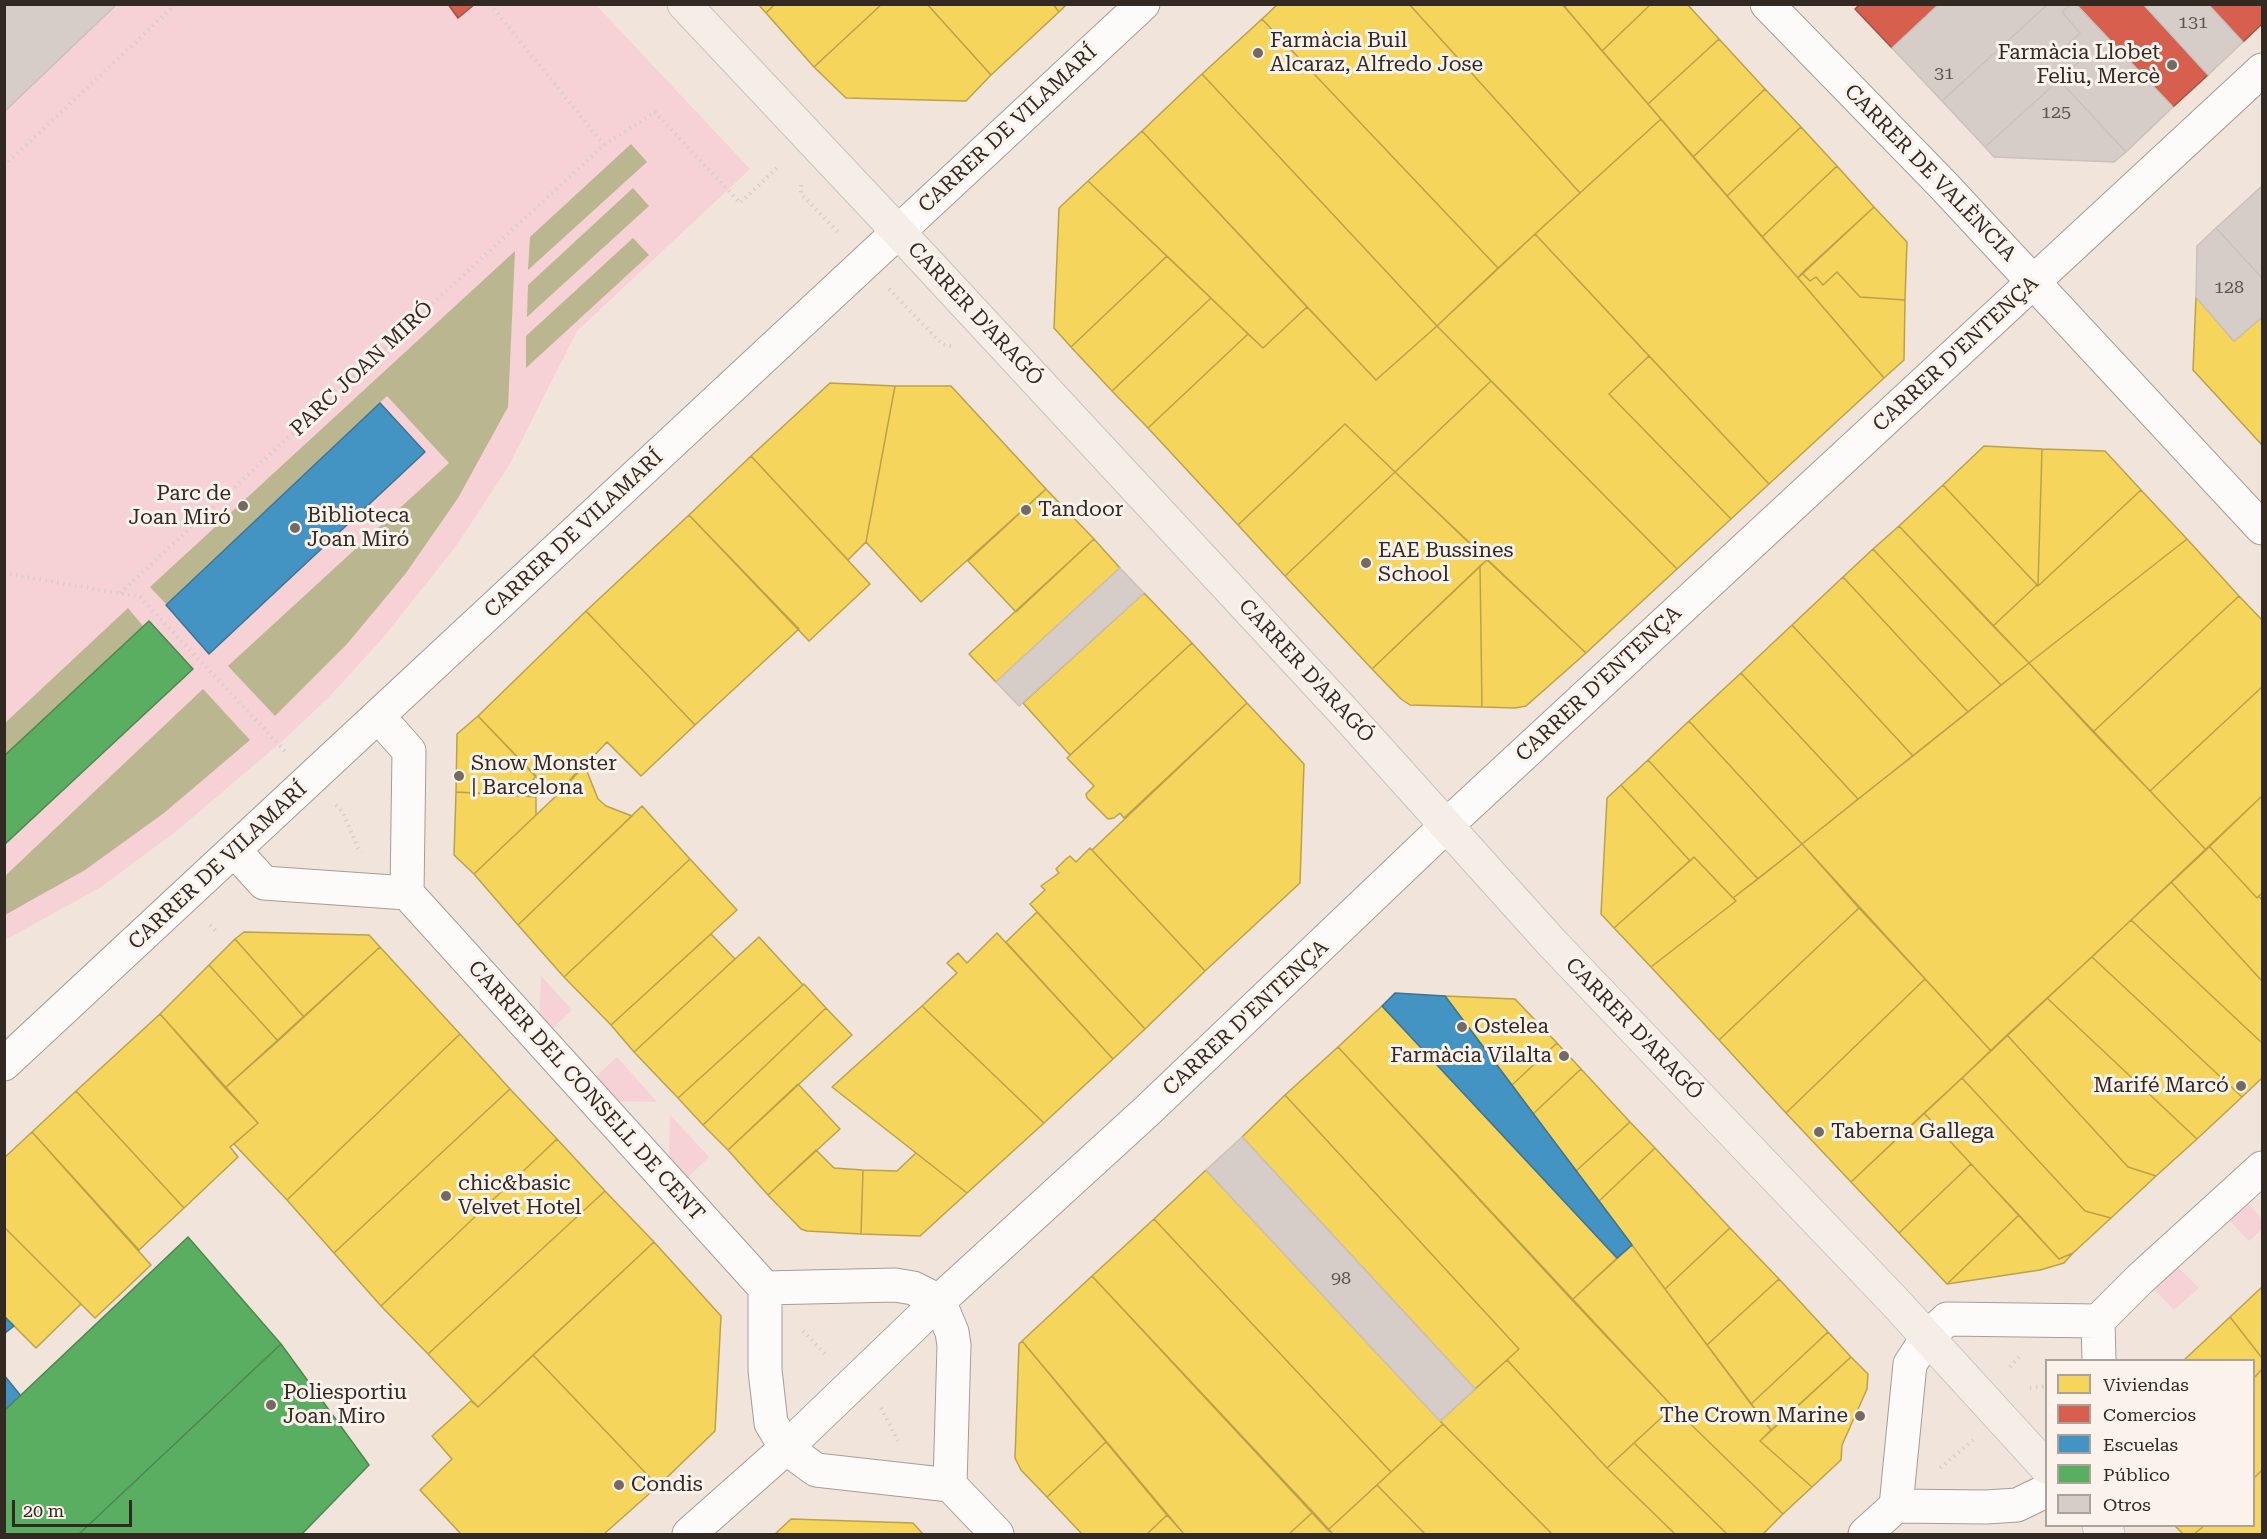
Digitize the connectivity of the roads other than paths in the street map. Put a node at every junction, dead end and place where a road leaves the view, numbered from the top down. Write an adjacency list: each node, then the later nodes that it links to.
1 (684, 4): 5 (main road, CARRER D'ARAGÓ)
2 (1143, 4): 5 (street, CARRER DE VILAMARÍ)
3 (1767, 4): 6 (street, CARRER DE VALÈNCIA)
4 (2262, 70): 6 (street, CARRER D'ENTENÇA)
5 (898, 232): 8 (street, CARRER DE VILAMARÍ); 9 (main road, CARRER D'ARAGÓ)
6 (2034, 282): 7 (street, CARRER DE VALÈNCIA); 9 (street, CARRER D'ENTENÇA)
7 (2262, 528)
8 (378, 717): 10 (street, CARRER DE VILAMARÍ); 11 (street)
9 (1446, 825): 15 (street, CARRER D'ENTENÇA); 17 (main road, CARRER D'ARAGÓ)
10 (234, 850): 11 (street); 12 (street, CARRER DE VILAMARÍ)
11 (407, 893): 14 (street, CARRER DEL CONSELL DE CENT)
12 (4, 1064)
13 (2262, 1168): 16 (street)
14 (765, 1288): 15 (street); 19 (street)
15 (939, 1300): 19 (street, CARRER D'ENTENÇA); 21 (street)
16 (2098, 1321): 17 (street); 18 (street)
17 (1927, 1338): 20 (main road, CARRER D'ARAGÓ); 23 (street)
18 (2100, 1359)
19 (786, 1448): 21 (street); 24 (street, CARRER D'ENTENÇA)
20 (2045, 1466)
21 (950, 1485): 25 (street)
22 (2045, 1491): 23 (street)
23 (1896, 1506): 26 (street)
24 (689, 1534)
25 (997, 1534)
26 (1865, 1534)

